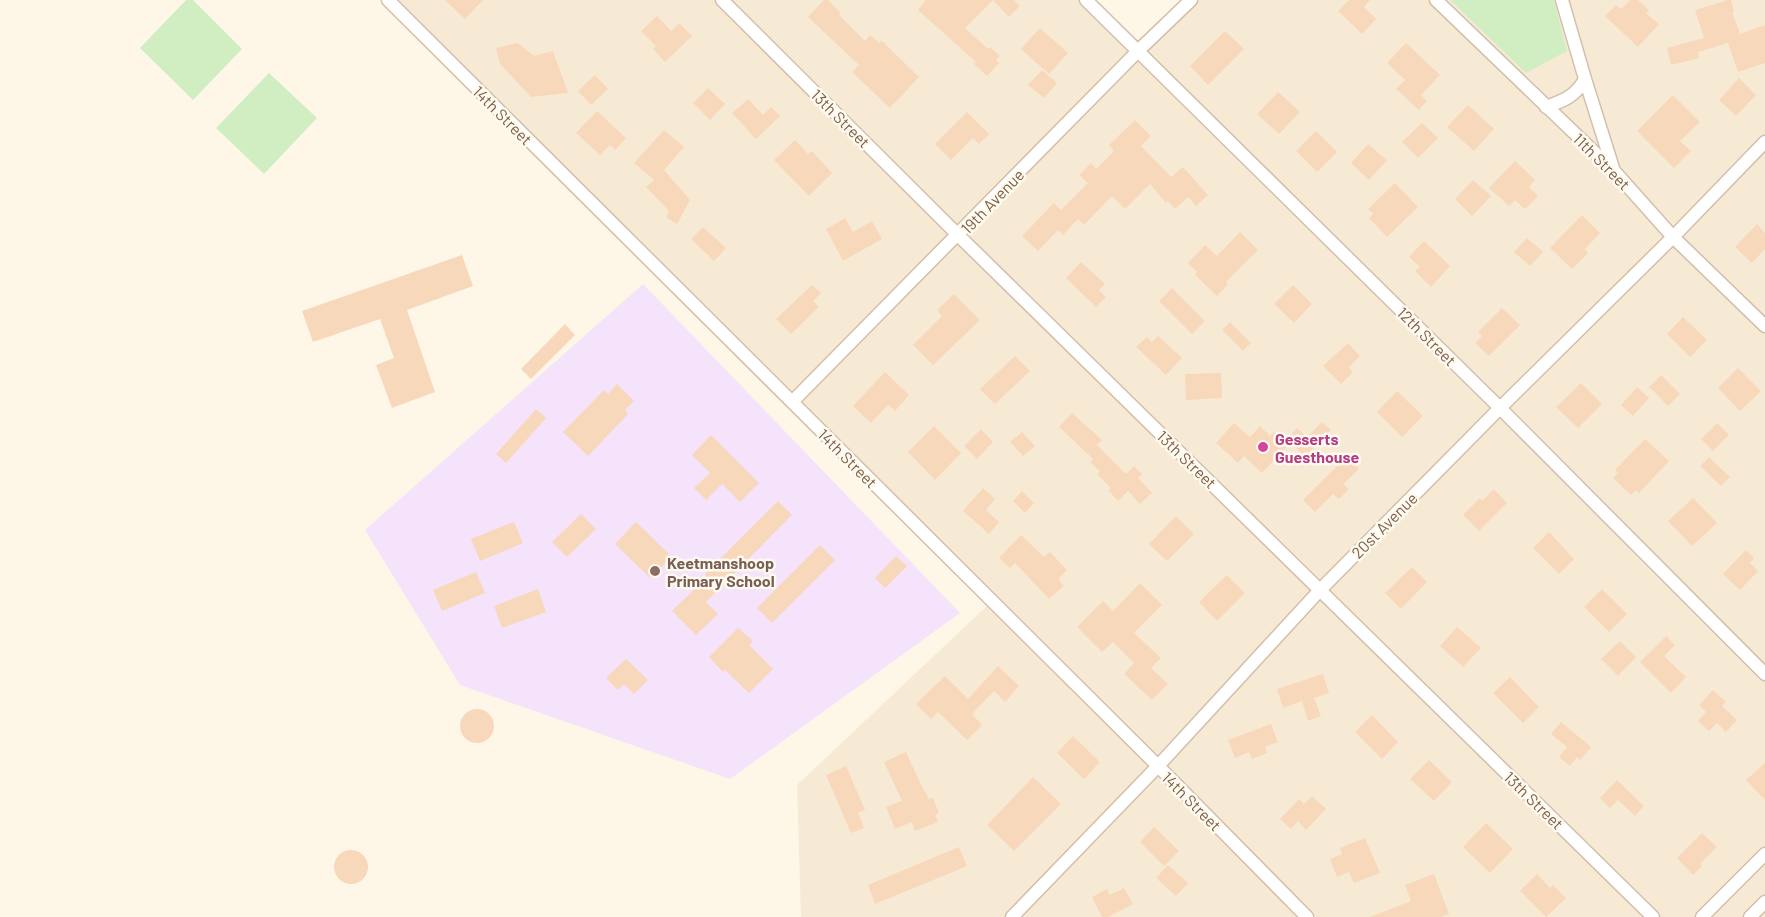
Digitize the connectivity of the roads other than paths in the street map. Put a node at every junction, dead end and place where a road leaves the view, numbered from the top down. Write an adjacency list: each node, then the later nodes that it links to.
1 (722, 0): 12 (street, 13th Street)
2 (1086, 0): 7 (street, 12th Street)
3 (1191, 0): 7 (street, 19th Avenue)
4 (1436, 0): 9 (street, 11th Street)
5 (1562, 0): 8 (street)
6 (390, 1): 15 (street, 14th Street)
7 (1139, 50): 12 (street, 19th Avenue); 16 (street, 12th Street)
8 (1585, 80): 9 (street); 11 (street)
9 (1546, 107): 11 (street, 11th Street)
10 (1765, 142): 13 (street, 20st Avenue)
11 (1614, 172): 13 (street, 11th Street)
12 (958, 235): 15 (street, 19th Avenue); 17 (street, 13th Street)
13 (1673, 237): 14 (street, 11th Street); 16 (street, 20st Avenue)
14 (1765, 326)
15 (792, 402): 19 (street, 14th Street)
16 (1500, 408): 17 (street, 20st Avenue); 18 (street, 12th Street)
17 (1320, 590): 19 (street, 20st Avenue); 24 (street, 13th Street)
18 (1765, 674)
19 (1158, 766): 22 (street, 20st Avenue); 23 (street, 14th Street)
20 (1765, 854): 25 (street)
21 (1765, 902): 26 (street)
22 (1012, 917)
23 (1307, 917)
24 (1653, 917)
25 (1702, 917)
26 (1750, 917)

